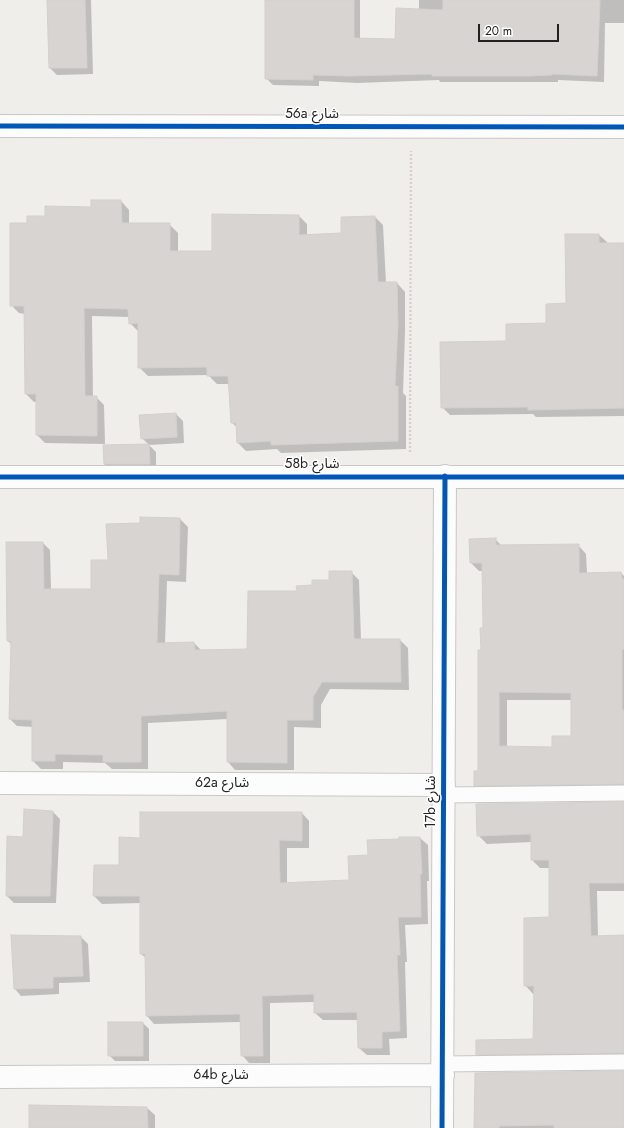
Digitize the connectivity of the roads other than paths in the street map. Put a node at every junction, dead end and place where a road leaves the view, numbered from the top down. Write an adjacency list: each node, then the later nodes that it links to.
1 (0, 126): 2 (street, 56a شارع)
2 (624, 127)
3 (445, 476): 4 (street, 58b شارع); 5 (street, 58b شارع); 7 (street, 17b شارع)
4 (0, 477)
5 (624, 477)
6 (0, 783): 7 (street, 62a شارع)
7 (444, 790): 8 (lane); 10 (street, 17b شارع)
8 (624, 793)
9 (624, 1062): 10 (lane)
10 (442, 1069): 11 (street, 64b شارع); 12 (street, 17b شارع)
11 (0, 1077)
12 (442, 1128)

